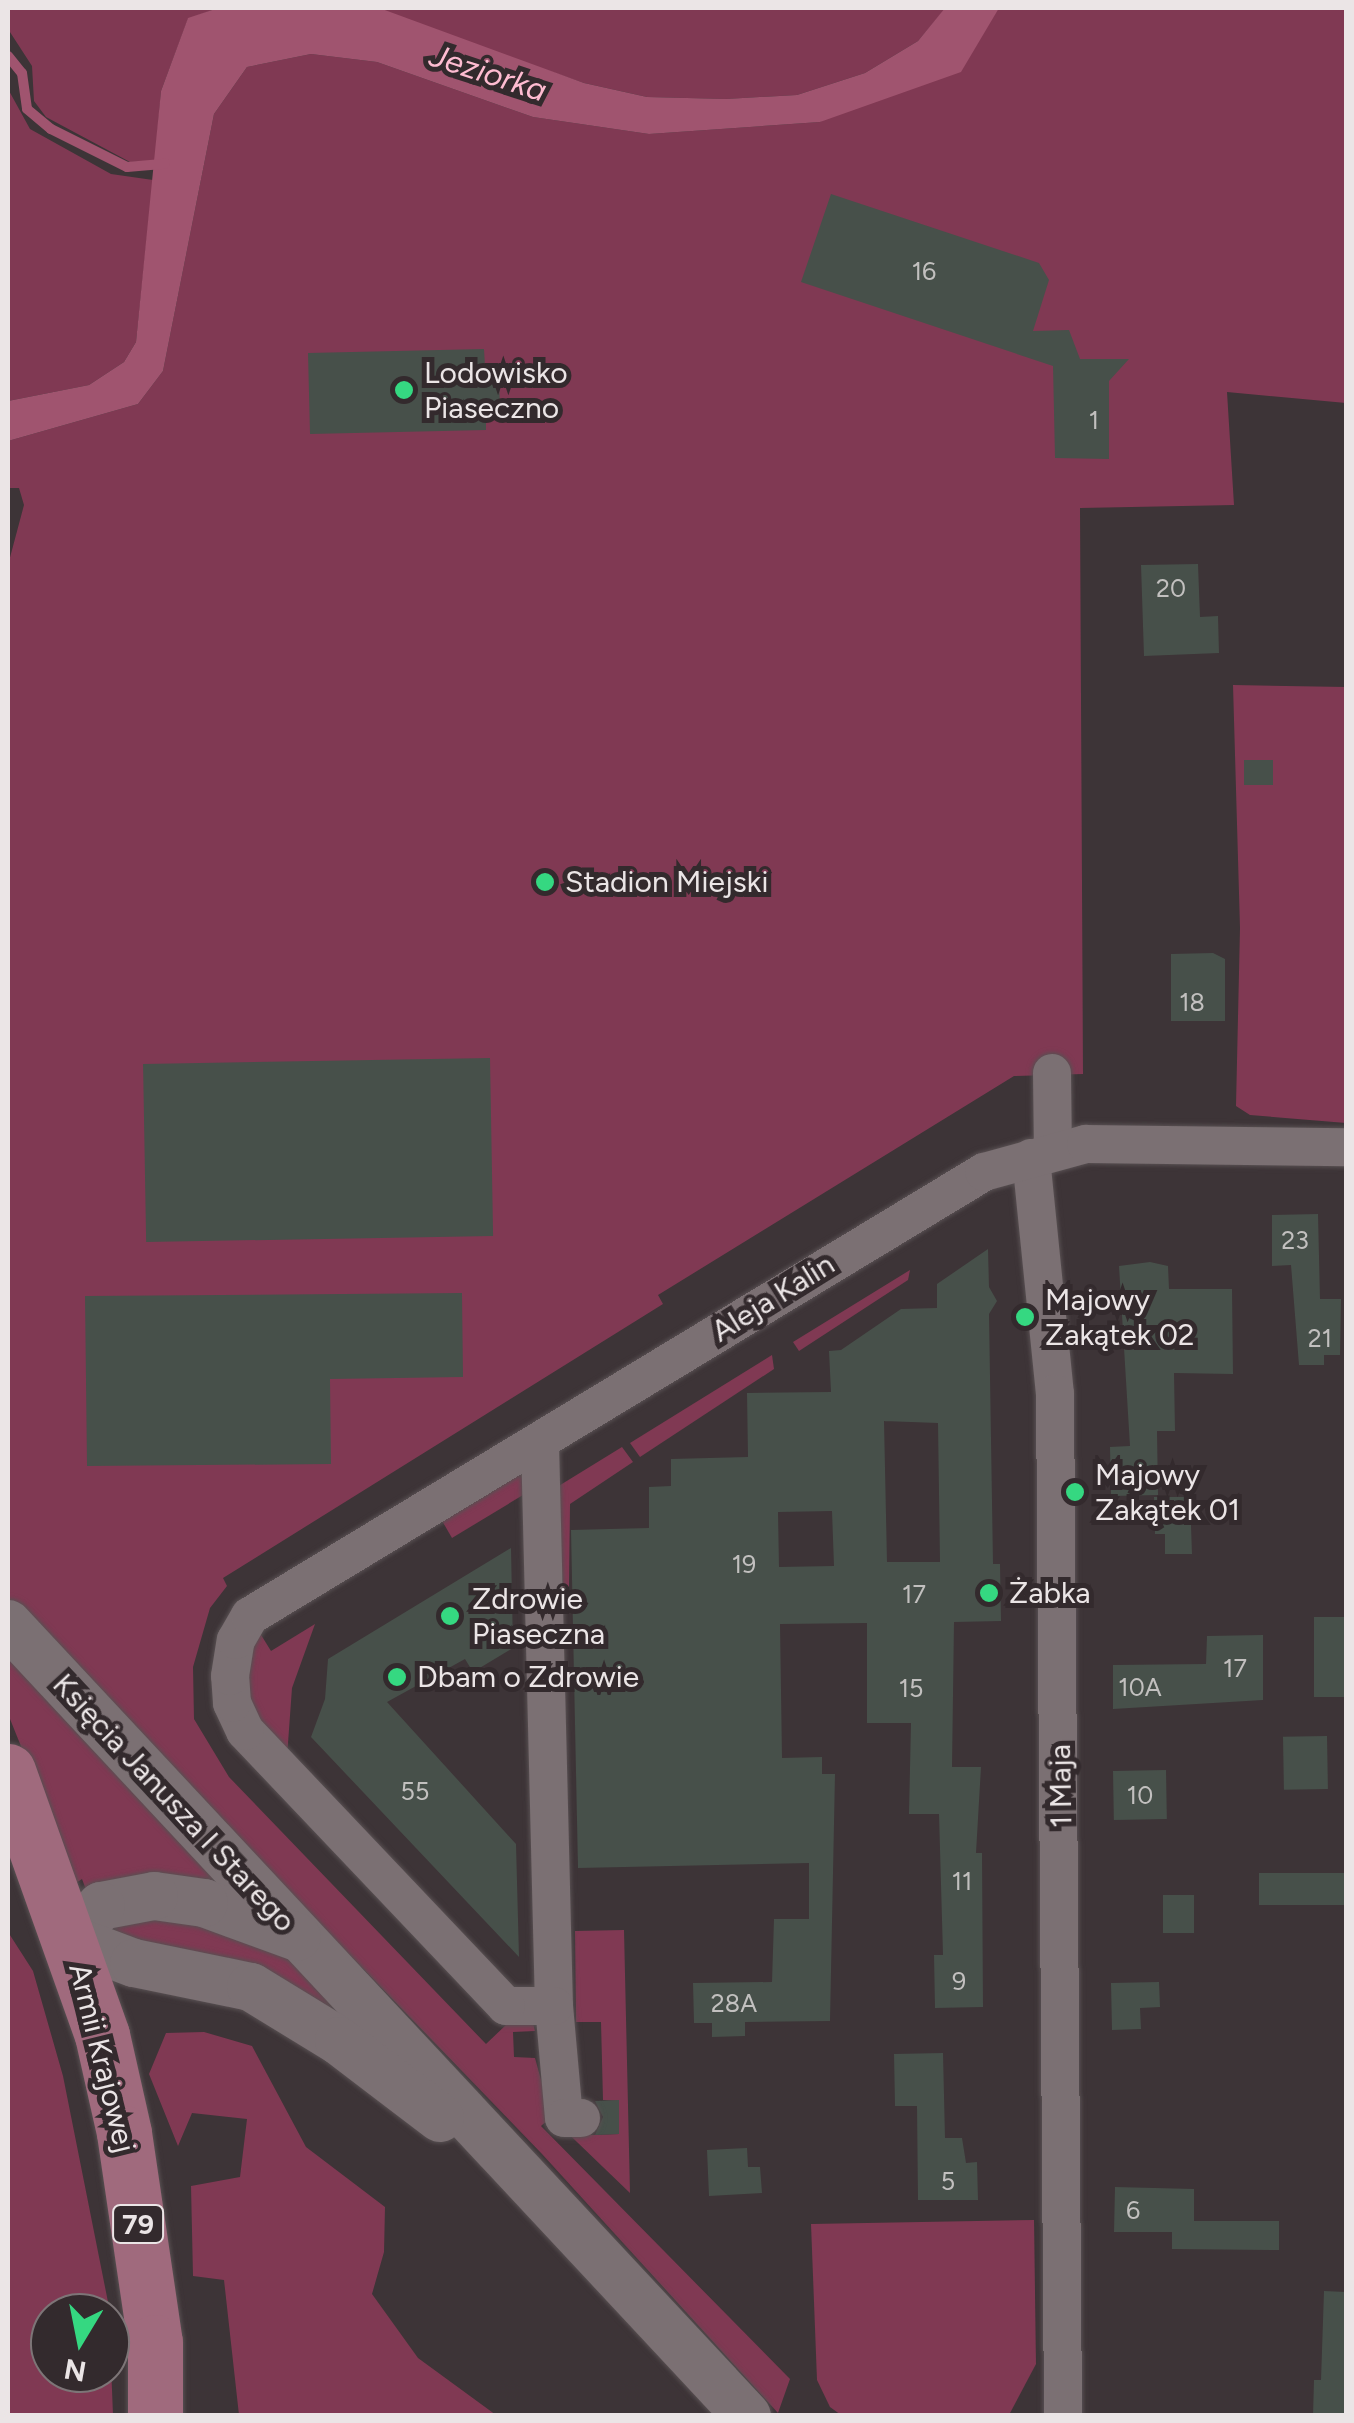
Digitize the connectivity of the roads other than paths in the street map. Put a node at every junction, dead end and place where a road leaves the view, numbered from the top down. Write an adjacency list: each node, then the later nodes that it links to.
1 (1052, 1072): 3 (street, 1 Maja)
2 (1346, 1147): 3 (street, Aleja Kalin)
3 (1042, 1155): 4 (street, Aleja Kalin); 16 (street, 1 Maja)
4 (540, 1444): 10 (street); 10 (street, Aleja Kalin)
5 (8, 1624): 8 (street, Księcia Janusza I Starego)
6 (8, 1771): 7 (main road, Armii Krajowej / 79)
7 (70, 1938): 8 (street, Księcia Janusza I Starego); 9 (street, Księcia Janusza I Starego); 11 (main road, Armii Krajowej / 79)
8 (300, 1938): 13 (street, Księcia Janusza I Starego)
9 (152, 1968): 11 (street); 13 (street, Księcia Janusza I Starego)
10 (554, 2006): 12 (street)
11 (102, 2035): 14 (main road, Armii Krajowej / 79)
12 (581, 2118)
13 (519, 2177): 15 (street, Księcia Janusza I Starego)
14 (155, 2416)
15 (747, 2416)
16 (1063, 2416)

